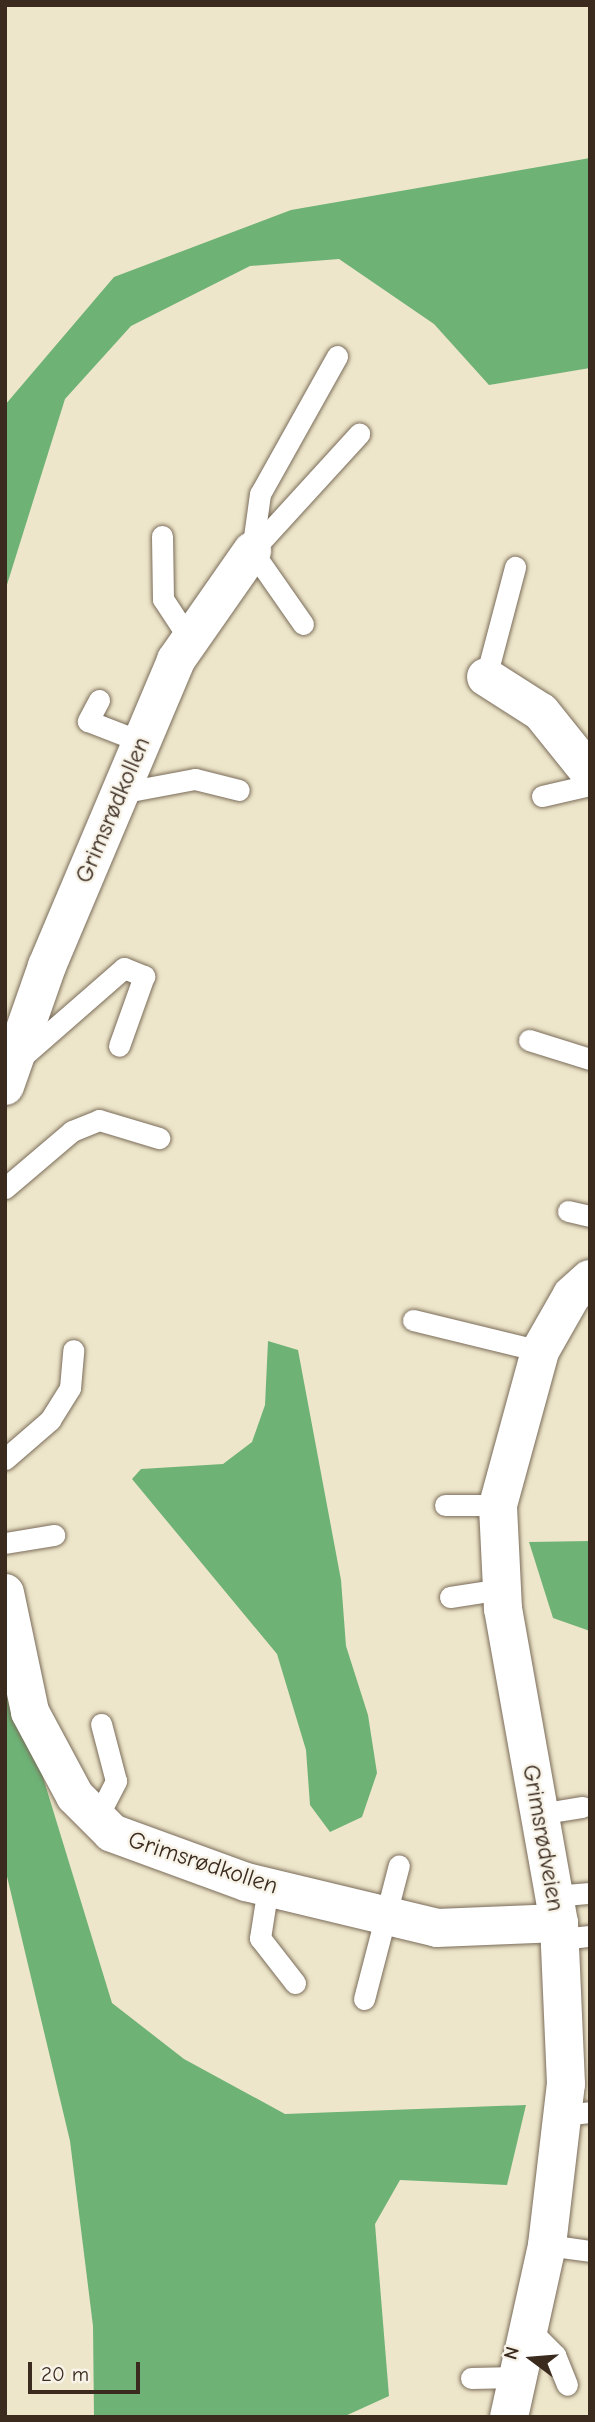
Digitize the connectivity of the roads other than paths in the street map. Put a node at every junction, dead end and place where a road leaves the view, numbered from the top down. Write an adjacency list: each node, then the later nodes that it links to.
1 (337, 356): 4 (lane)
2 (359, 434): 4 (lane)
3 (162, 536): 7 (lane)
4 (252, 551): 6 (lane); 7 (street, Grimsrødkollen)
5 (514, 567): 8 (lane)
6 (303, 624)
7 (190, 640): 10 (street, Grimsrødkollen)
8 (486, 677): 11 (street)
9 (99, 700): 10 (lane)
10 (142, 742): 14 (street, Grimsrødkollen)
11 (590, 773)
12 (590, 785): 15 (lane)
13 (239, 790): 14 (lane)
14 (120, 793): 19 (street, Grimsrødkollen)
15 (542, 796)
16 (529, 1040): 18 (lane)
17 (119, 1046): 19 (lane)
18 (590, 1059)
19 (8, 1077)
20 (159, 1138): 21 (lane)
21 (5, 1188)
22 (568, 1210): 23 (lane)
23 (590, 1216)
24 (590, 1279): 27 (street, Grimsrødveien)
25 (413, 1320): 27 (lane)
26 (74, 1350): 28 (lane)
27 (540, 1350): 30 (street, Grimsrødveien)
28 (5, 1459)
29 (445, 1505): 30 (lane)
30 (498, 1505): 33 (street, Grimsrødveien)
31 (54, 1535): 32 (lane)
32 (5, 1543)
33 (502, 1589): 35 (lane); 38 (street, Grimsrødveien)
34 (5, 1593): 39 (street, Grimsrødkollen)
35 (450, 1597)
36 (102, 1724): 39 (lane)
37 (582, 1807): 38 (lane)
38 (539, 1814): 43 (street, Grimsrødveien)
39 (97, 1818): 41 (street, Grimsrødkollen)
40 (399, 1865): 42 (lane)
41 (268, 1887): 42 (street, Grimsrødkollen); 44 (lane)
42 (383, 1915): 43 (street, Grimsrødkollen); 45 (lane)
43 (570, 1917): 46 (street, Grimsrødveien)
44 (295, 1983)
45 (364, 1999)
46 (576, 2114): 47 (street, Grimsrødveien)
47 (547, 2245): 48 (lane); 49 (street, Grimsrødveien)
48 (590, 2251)
49 (527, 2327): 50 (street, Grimsrødveien); 52 (lane)
50 (516, 2377): 51 (lane); 53 (street, Grimsrødveien)
51 (471, 2378)
52 (566, 2385)
53 (509, 2417)

